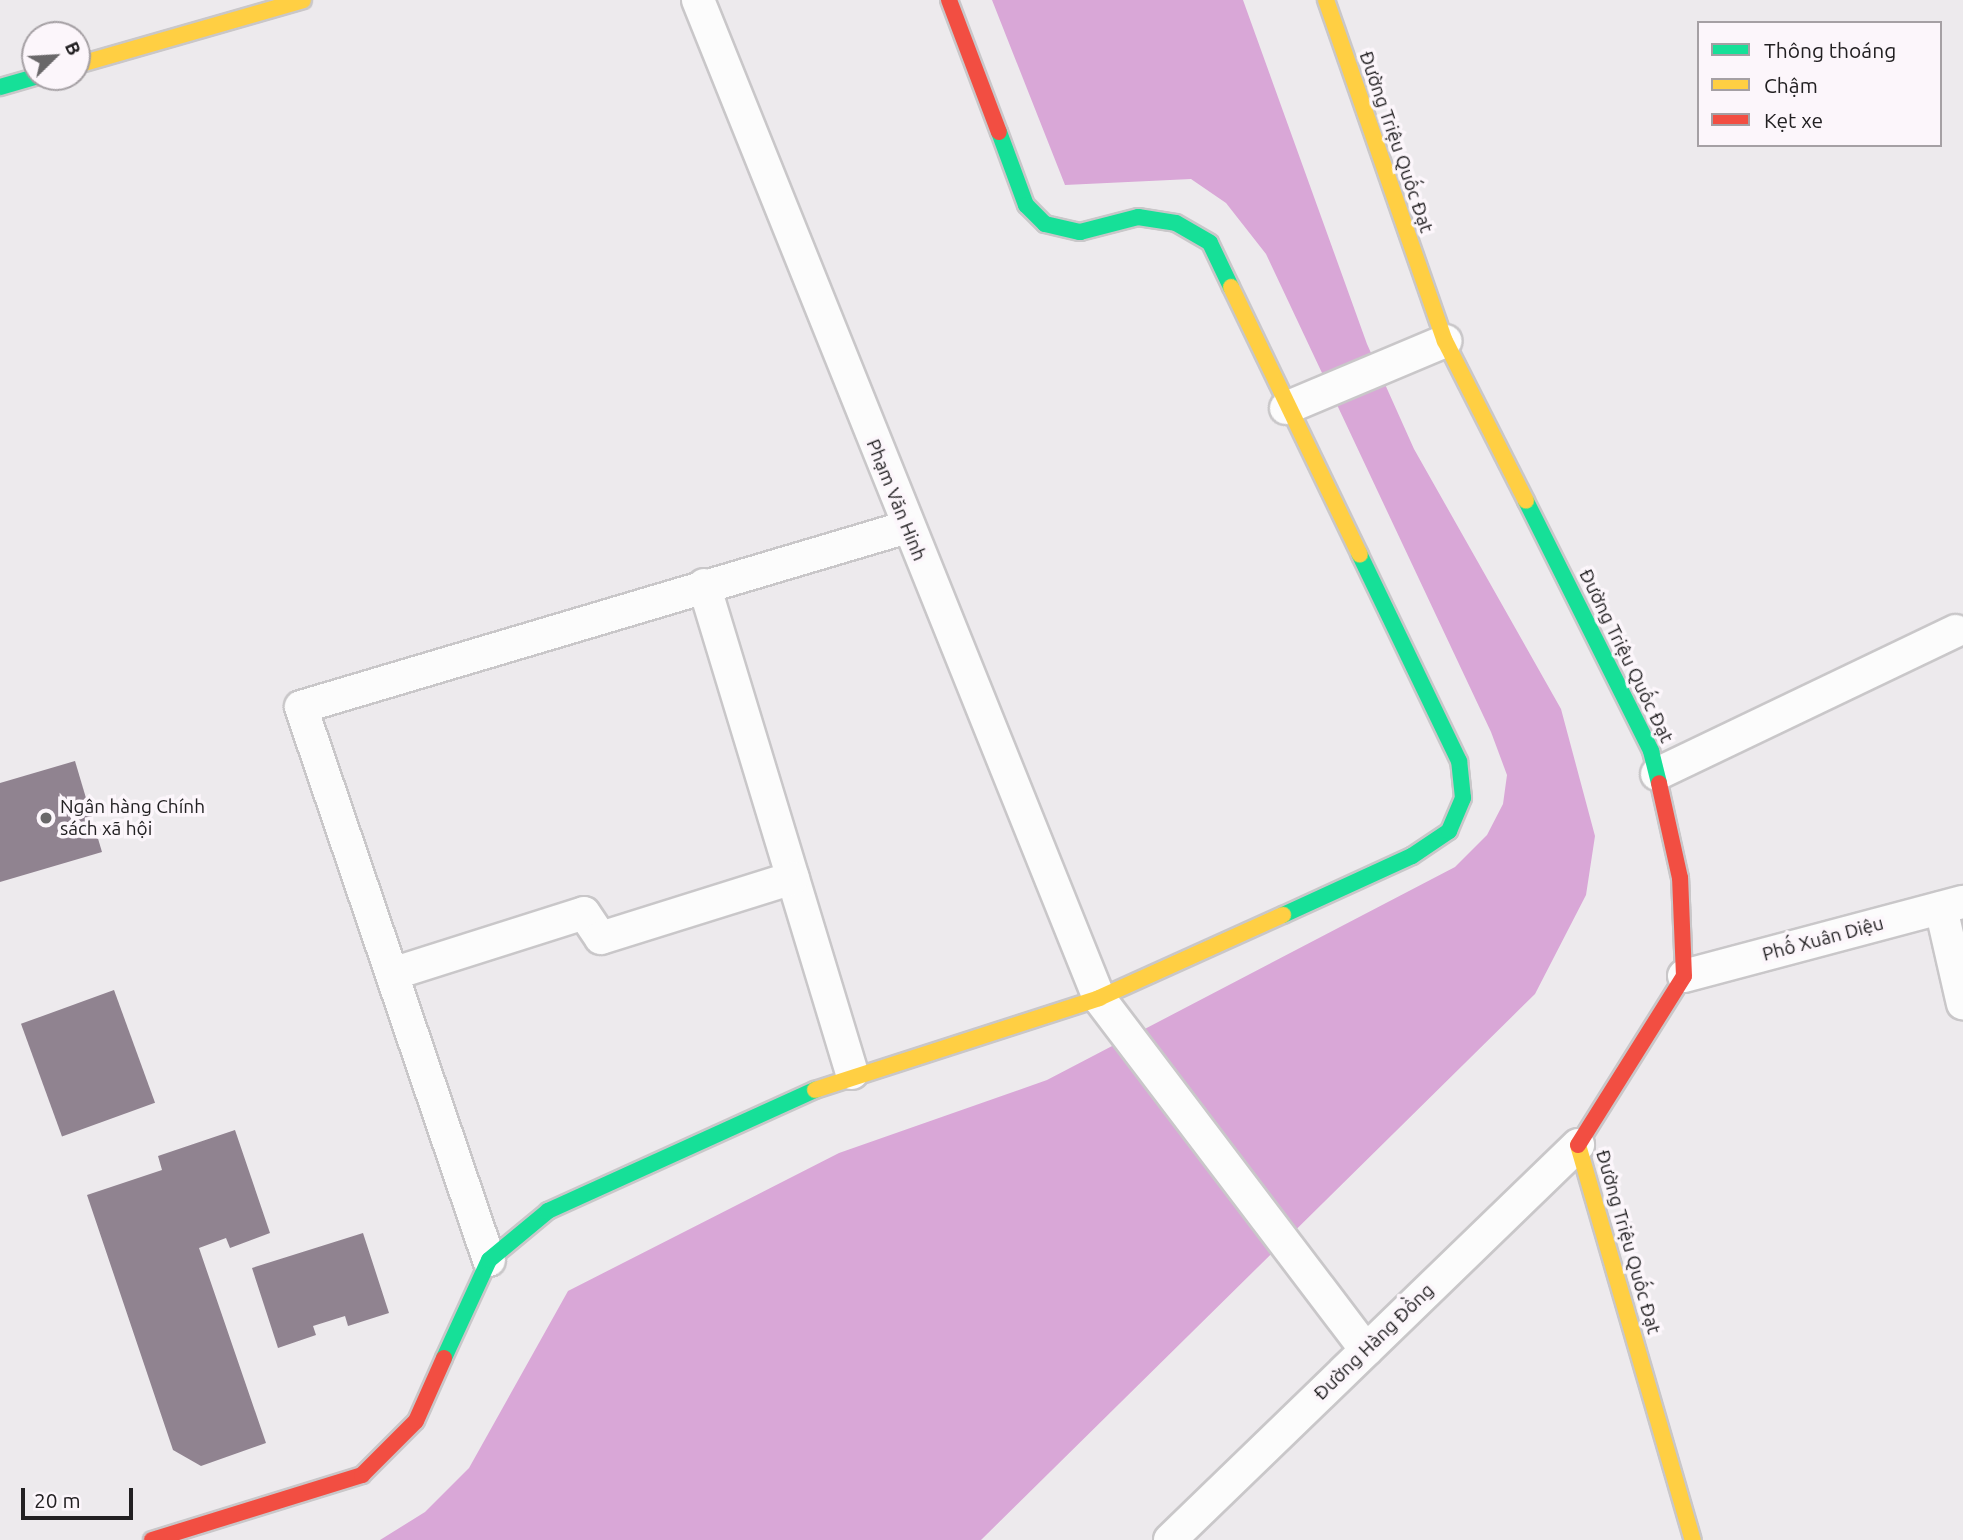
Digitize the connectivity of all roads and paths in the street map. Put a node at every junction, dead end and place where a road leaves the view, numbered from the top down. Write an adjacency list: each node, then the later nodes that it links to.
1 (303, 0): 5 (street)
2 (698, 0): 10 (street, Phạm Văn Hinh)
3 (949, 0): 9 (street)
4 (1326, 0): 8 (street, Đường Triệu Quốc Đạt)
5 (91, 61)
6 (21, 81): 7 (street)
7 (0, 87)
8 (1445, 341): 9 (street); 13 (street, Đường Triệu Quốc Đạt)
9 (1286, 408): 18 (street)
10 (907, 527): 11 (street); 18 (street, Phạm Văn Hinh)
11 (704, 585): 14 (street); 16 (street)
12 (1955, 631): 13 (street)
13 (1657, 774): 17 (street, Đường Triệu Quốc Đạt)
14 (793, 878): 16 (street); 20 (street)
15 (1952, 905): 17 (street, Phố Xuân Diệu); 19 (street)
16 (392, 974): 22 (street)
17 (1684, 976): 21 (street, Đường Triệu Quốc Đạt)
18 (1099, 998): 20 (street); 23 (street, Phạm Văn Hinh)
19 (1963, 1004)
20 (852, 1073): 22 (street)
21 (1578, 1145): 23 (street, Đường Hàng Đồng); 26 (street, Đường Triệu Quốc Đạt)
22 (489, 1260): 24 (street)
23 (1366, 1350): 25 (street, Đường Hàng Đồng)
24 (152, 1540)
25 (1170, 1540)
26 (1693, 1540)

